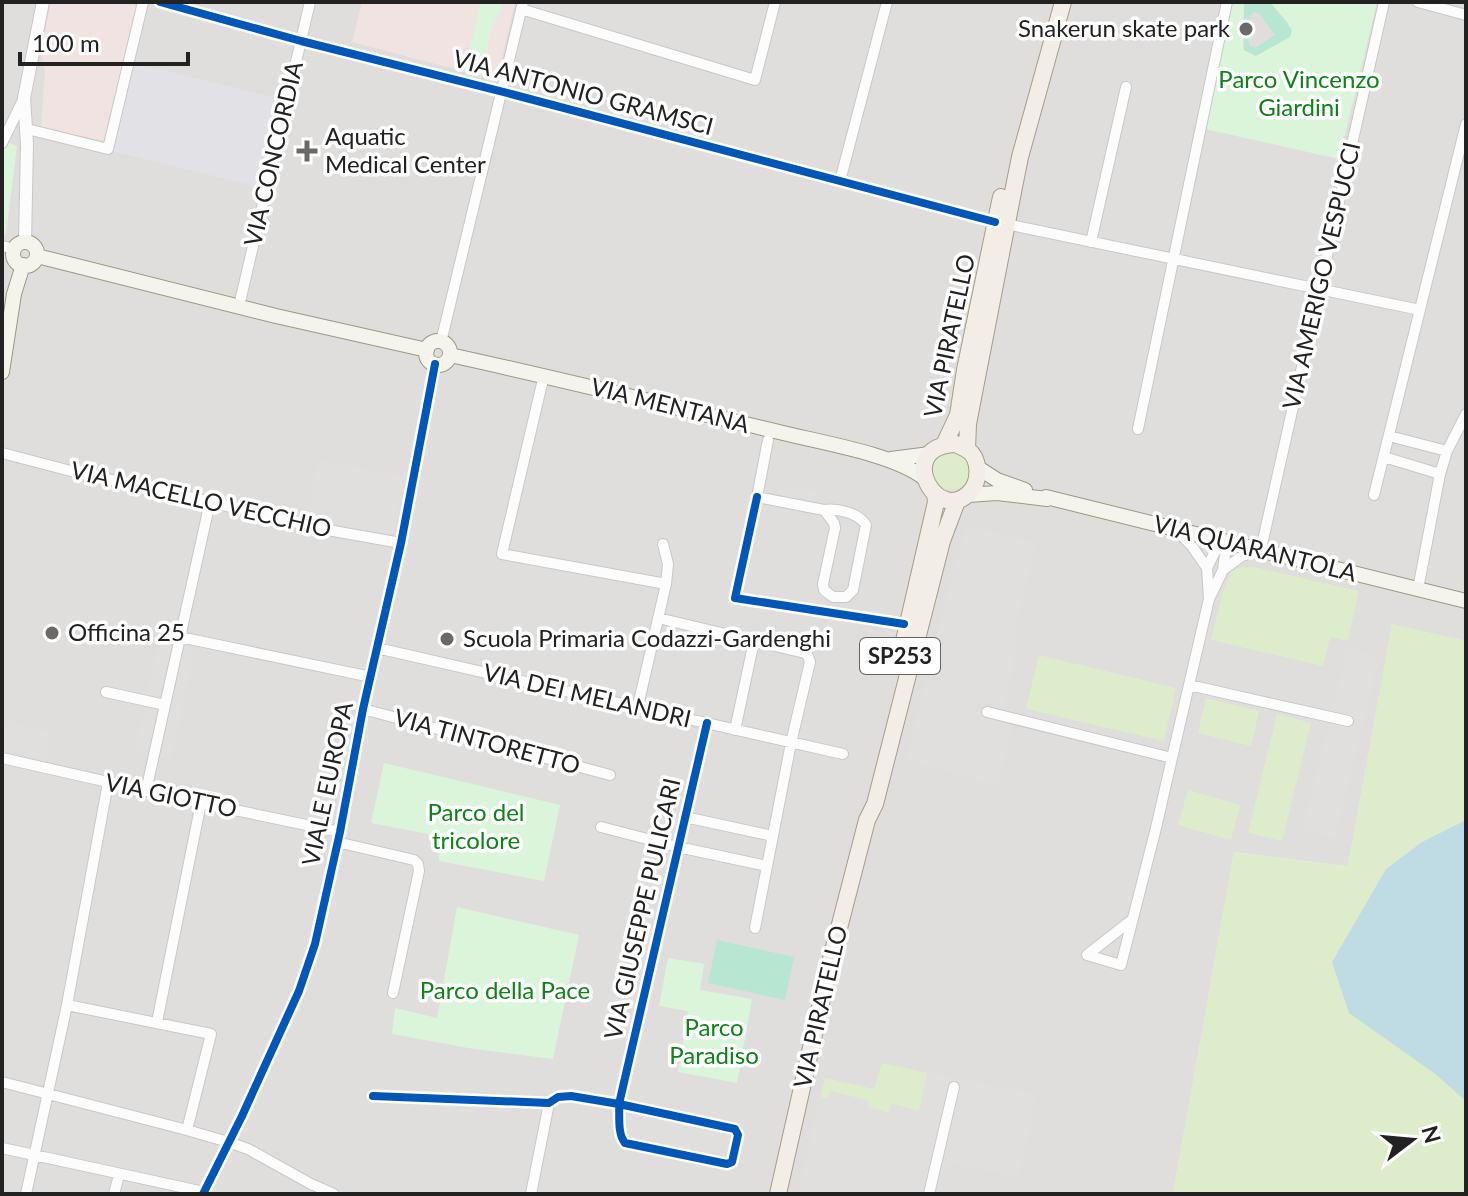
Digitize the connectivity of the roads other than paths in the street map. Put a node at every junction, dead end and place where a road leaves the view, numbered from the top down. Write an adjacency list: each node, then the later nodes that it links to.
1 (43, 2): 17 (street)
2 (143, 2): 19 (street)
3 (160, 2): 14 (street, VIA ANTONIO GRAMSCI)
4 (310, 2): 14 (street, VIA CONCORDIA)
5 (775, 2): 12 (street)
6 (887, 2): 21 (street)
7 (1053, 2): 22 (main road, VIA PIRATELLO)
8 (1063, 2): 22 (main road, VIA PIRATELLO)
9 (1227, 2): 26 (street)
10 (1384, 2): 28 (street, VIA AMERIGO VESPUCCI)
11 (1418, 2): 13 (street)
12 (522, 5): 16 (street)
13 (1466, 15)
14 (301, 41): 16 (street, VIA ANTONIO GRAMSCI); 29 (street, VIA CONCORDIA)
15 (1126, 87): 23 (street)
16 (502, 92): 21 (street, VIA ANTONIO GRAMSCI); 31 (street)
17 (24, 98): 19 (street); 20 (street)
18 (1466, 124): 30 (street)
19 (27, 129): 24 (street)
20 (2, 143)
21 (840, 181): 22 (street, VIA ANTONIO GRAMSCI)
22 (1001, 223): 23 (street, VIA ANTONIO GRAMSCI); 41 (main road, VIA PIRATELLO); 42 (main road, VIA PIRATELLO)
23 (1091, 242): 26 (street, VIA ANTONIO GRAMSCI)
24 (14, 246): 25 (main road); 27 (main road)
25 (37, 256): 27 (main road); 29 (main road)
26 (1173, 259): 28 (street, VIA ANTONIO GRAMSCI); 38 (street)
27 (23, 265): 35 (main road)
28 (1319, 290): 30 (street, VIA ANTONIO GRAMSCI); 60 (street, VIA AMERIGO VESPUCCI)
29 (239, 306): 32 (main road)
30 (1420, 310): 39 (street)
31 (441, 342): 32 (main road); 33 (main road)
32 (427, 350): 34 (main road)
33 (450, 355): 34 (main road); 36 (main road, VIA MENTANA)
34 (435, 364): 58 (street, VIALE EUROPA)
35 (2, 372)
36 (544, 375): 46 (main road, VIA MENTANA); 63 (street)
37 (1466, 414): 43 (street)
38 (1138, 429)
39 (1389, 436): 43 (street); 45 (street)
40 (768, 440): 55 (street)
41 (937, 449): 42 (main road, VIA PIRATELLO); 46 (main road, VIA MENTANA); 49 (main road, VIA PIRATELLO)
42 (967, 450): 47 (main road, VIA PIRATELLO)
43 (1447, 451): 48 (street)
44 (2, 453): 54 (street, VIA MACELLO VECCHIO)
45 (1384, 457): 48 (street); 51 (street)
46 (889, 460): 49 (main road, VIA MENTANA)
47 (977, 467): 52 (main road, VIA PIRATELLO / SP253); 53 (main road, VIA QUARANTOLA)
48 (1440, 474): 64 (street)
49 (924, 478): 50 (main road)
50 (935, 493): 52 (main road); 90 (main road, VIA PIRATELLO / SP253)
51 (1374, 495)
52 (962, 498): 53 (main road, VIA QUARANTOLA); 90 (main road, VIA PIRATELLO / SP253)
53 (1047, 499): 56 (main road, VIA QUARANTOLA)
54 (210, 502): 58 (street, VIA MACELLO VECCHIO); 68 (street)
55 (824, 510): 55 (street)
56 (1174, 528): 57 (main road, VIA QUARANTOLA); 61 (street)
57 (1221, 539): 60 (main road, VIA QUARANTOLA); 61 (street); 62 (street)
58 (401, 543): 70 (street, VIALE EUROPA)
59 (663, 544): 63 (street)
60 (1261, 549): 62 (street); 64 (main road, VIA QUARANTOLA)
61 (1207, 568): 65 (street)
62 (1223, 570): 65 (street)
63 (666, 584): 67 (street)
64 (1418, 589): 66 (main road, VIA QUARANTOLA)
65 (1209, 599): 72 (street)
66 (1466, 601)
67 (658, 618): 69 (street); 75 (street)
68 (180, 637): 71 (street); 74 (street)
69 (754, 641): 80 (street); 81 (street)
70 (377, 648): 71 (street, VIALE EUROPA); 75 (street, VIA DEI MELANDRI)
71 (371, 677): 76 (street, VIALE EUROPA)
72 (1189, 685): 78 (street); 84 (street)
73 (106, 692): 74 (street)
74 (165, 705): 87 (street)
75 (638, 706): 79 (street, VIA DEI MELANDRI)
76 (363, 709): 85 (street, VIA TINTORETTO); 93 (street, VIALE EUROPA)
77 (987, 712): 84 (street)
78 (1348, 721)
79 (707, 723): 80 (street, VIA DEI MELANDRI); 89 (street, VIA GIUSEPPE PULICARI)
80 (735, 730): 81 (street, VIA DEI MELANDRI)
81 (791, 743): 82 (street, VIA DEI MELANDRI); 92 (street)
82 (843, 754)
83 (2, 758): 86 (street, VIA GIOTTO)
84 (1172, 758): 96 (street)
85 (610, 775)
86 (108, 783): 87 (street, VIA GIOTTO); 99 (street)
87 (146, 791): 88 (street, VIA GIOTTO)
88 (201, 803): 93 (street, VIA GIOTTO); 100 (street)
89 (685, 817): 92 (street); 94 (street, VIA GIUSEPPE PULICARI)
90 (867, 820): 117 (main road, VIA PIRATELLO)
91 (601, 827): 94 (street)
92 (773, 836): 95 (street)
93 (338, 837): 98 (street, VIA GIOTTO); 108 (street, VIALE EUROPA)
94 (678, 847): 95 (street); 106 (street, VIA GIUSEPPE PULICARI)
95 (767, 866): 97 (street)
96 (1133, 919): 96 (street)
97 (755, 928)
98 (393, 993)
99 (67, 1005): 100 (street); 103 (street)
100 (157, 1022): 107 (street)
101 (2, 1082): 103 (street)
102 (954, 1087): 118 (street)
103 (48, 1094): 107 (street); 110 (street)
104 (373, 1096): 105 (street)
105 (549, 1103): 106 (street); 116 (street)
106 (619, 1104): 106 (street)
107 (187, 1130): 108 (street)
108 (228, 1142): 112 (street, VIALE EUROPA); 115 (street)
109 (2, 1148): 110 (street)
110 (35, 1155): 111 (street); 113 (street)
111 (119, 1175): 112 (street); 114 (street)
112 (204, 1193)
113 (26, 1194)
114 (114, 1194)
115 (334, 1194)
116 (531, 1194)
117 (778, 1194)
118 (929, 1194)

